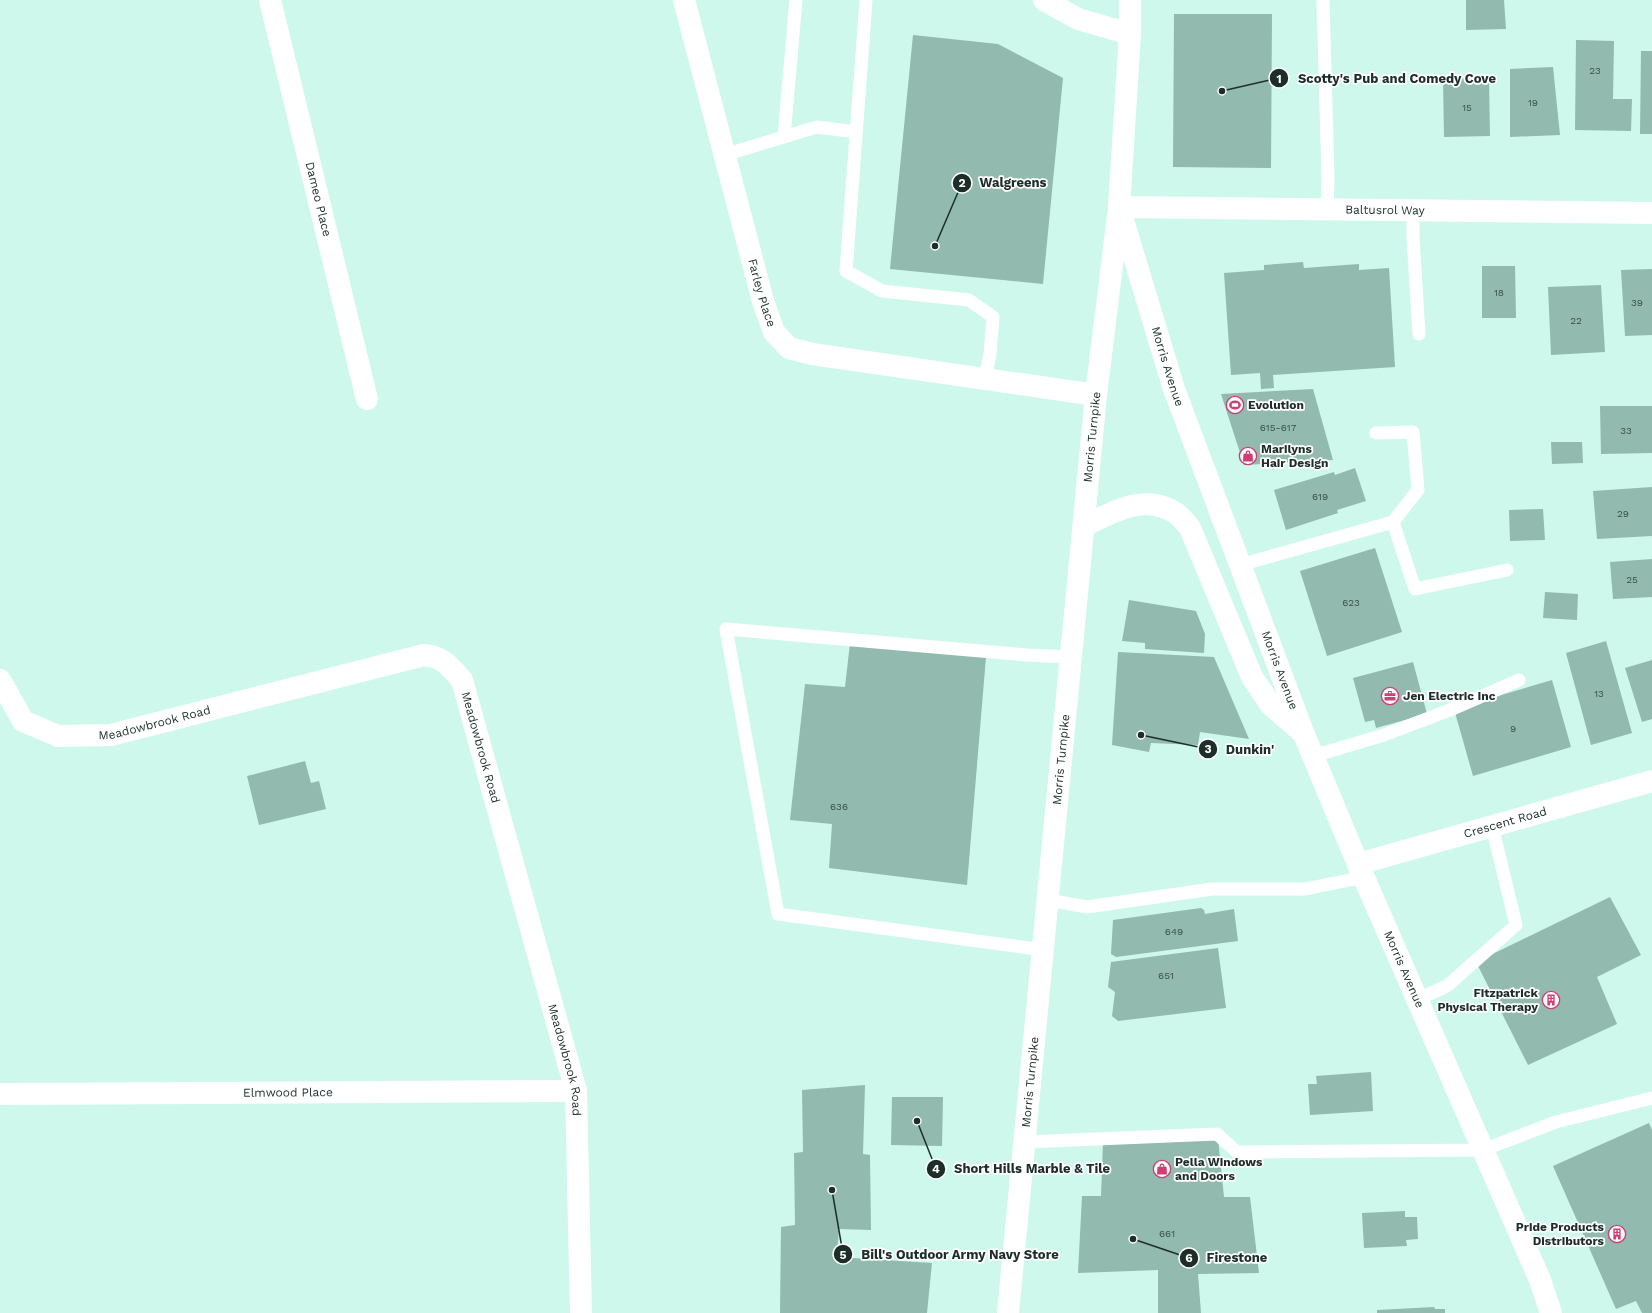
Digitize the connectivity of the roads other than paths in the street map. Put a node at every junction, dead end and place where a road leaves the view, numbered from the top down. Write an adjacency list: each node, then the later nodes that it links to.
1 (270, 0): 19 (street, Dameo Place)
2 (684, 0): 11 (street, Farley Place)
3 (796, 0): 10 (lane)
4 (866, 0): 9 (lane)
5 (1044, 0): 8 (street)
6 (1130, 0): 8 (street, Morris Avenue)
7 (1323, 0): 13 (lane)
8 (1130, 34): 12 (street, Morris Avenue)
9 (856, 132): 10 (lane); 17 (lane)
10 (784, 137): 11 (lane)
11 (724, 155): 17 (street, Farley Place)
12 (1119, 207): 13 (street, Baltusrol Way); 18 (street, Morris Turnpike); 23 (street, Morris Avenue)
13 (1326, 209): 14 (street, Baltusrol Way)
14 (1413, 211): 15 (street, Baltusrol Way); 16 (lane)
15 (1652, 213)
16 (1419, 334)
17 (984, 380): 18 (street, Farley Place)
18 (1096, 395): 22 (street, Morris Turnpike)
19 (367, 399)
20 (1376, 433): 21 (lane)
21 (1393, 522): 23 (lane); 24 (lane)
22 (1084, 526): 25 (street, Morris Turnpike); 28 (street)
23 (1240, 566): 28 (street, Morris Avenue)
24 (1507, 570)
25 (1071, 657): 33 (street, Morris Turnpike); 34 (lane)
26 (0, 680): 36 (street, Meadowbrook Road)
27 (1519, 680): 29 (lane)
28 (1303, 732): 29 (street, Morris Avenue)
29 (1313, 756): 32 (street, Morris Avenue)
30 (1652, 781): 31 (street, Crescent Road)
31 (1492, 826): 32 (street, Crescent Road); 35 (lane)
32 (1361, 870): 33 (lane); 35 (street, Morris Avenue)
33 (1048, 900): 34 (street, Morris Turnpike)
34 (1044, 950): 39 (street, Morris Turnpike)
35 (1418, 999): 40 (street, Morris Avenue)
36 (576, 1091): 37 (street, Elmwood Place); 41 (street, Meadowbrook Road)
37 (0, 1094)
38 (1652, 1098): 40 (lane)
39 (1025, 1142): 40 (lane); 42 (street, Morris Turnpike)
40 (1483, 1150): 43 (street, Morris Avenue)
41 (581, 1313)
42 (1008, 1313)
43 (1551, 1313)

